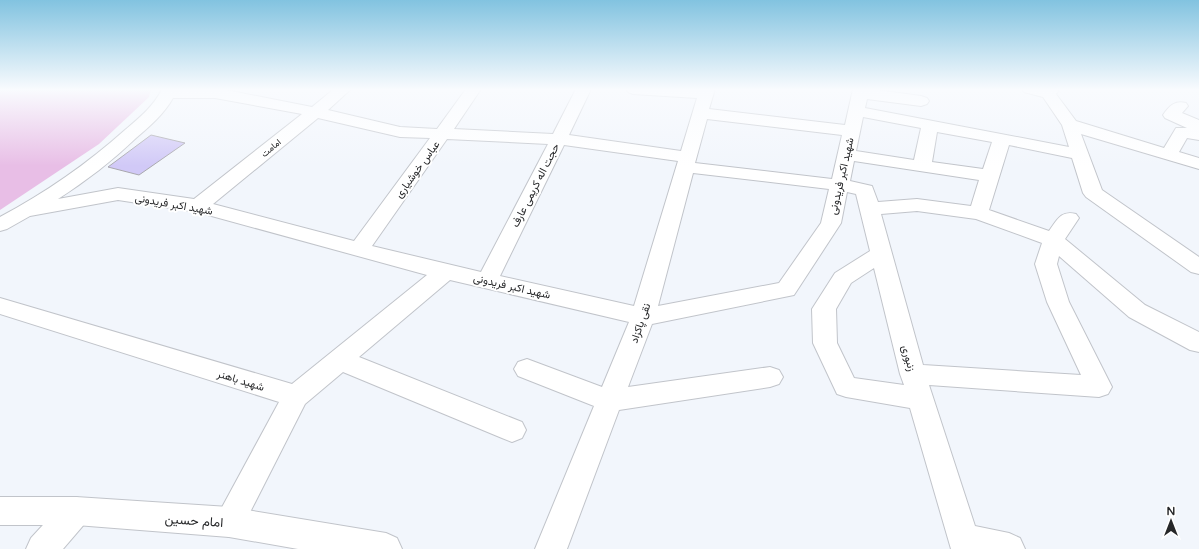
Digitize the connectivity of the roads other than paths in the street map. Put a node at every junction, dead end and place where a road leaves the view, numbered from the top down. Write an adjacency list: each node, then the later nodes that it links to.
1 (152, 115): 27 (street)
2 (312, 115): 25 (street, امامت)
3 (326, 115): 13 (street)
4 (457, 115): 13 (street, عباس خوشیاری)
5 (571, 115): 15 (street, حجت اله کریمی عارف)
6 (701, 115): 20 (street, نقی پاکزاد)
7 (855, 115): 18 (street, شهید اکبر فریدونی)
8 (888, 115): 12 (street)
9 (1064, 115): 11 (street)
10 (1171, 115): 14 (street)
11 (1070, 125): 17 (street); 19 (street)
12 (930, 126): 16 (street); 22 (street)
13 (443, 134): 15 (street); 32 (street, عباس خوشیاری)
14 (1199, 135): 19 (street)
15 (558, 139): 20 (street); 36 (street, حجت اله کریمی عارف)
16 (1002, 140): 17 (street); 23 (street)
17 (1080, 154): 34 (street)
18 (846, 155): 22 (street); 24 (street, شهید اکبر فریدونی)
19 (1169, 155): 21 (street)
20 (687, 162): 24 (street); 38 (street, نقی پاکزاد)
21 (1199, 164)
22 (922, 166): 23 (street)
23 (990, 176): 28 (street)
24 (839, 185): 26 (street, زنبوری); 38 (street, شهید اکبر فریدونی)
25 (198, 206): 27 (street, شهید اکبر فریدونی); 32 (street, شهید اکبر فریدونی)
26 (869, 209): 28 (street); 33 (street, زنبوری)
27 (27, 211): 30 (street)
28 (978, 213): 31 (street)
29 (1069, 218): 31 (street)
30 (0, 225)
31 (1053, 240): 39 (street); 42 (street)
32 (359, 249): 35 (street, شهید اکبر فریدونی)
33 (881, 254): 42 (street, زنبوری); 45 (street)
34 (1199, 267)
35 (446, 271): 36 (street, شهید اکبر فریدونی); 40 (street)
36 (487, 281): 38 (street, شهید اکبر فریدونی)
37 (0, 306): 44 (street, شهید باهنر)
38 (643, 317): 46 (street, نقی پاکزاد)
39 (1199, 343)
40 (340, 360): 44 (street); 47 (street)
41 (527, 369): 46 (street)
42 (913, 374): 45 (street, زنبوری)
43 (770, 377): 46 (street)
44 (296, 396): 50 (street)
45 (921, 400): 51 (street, زنبوری)
46 (610, 401): 54 (street, نقی پاکزاد)
47 (512, 430)
48 (0, 511): 49 (street, امام حسین)
49 (76, 511): 50 (street, امام حسین); 52 (street)
50 (229, 522): 53 (street, امام حسین)
51 (965, 544): 55 (street)
52 (42, 549)
53 (386, 549)
54 (551, 549)
55 (1009, 549)

